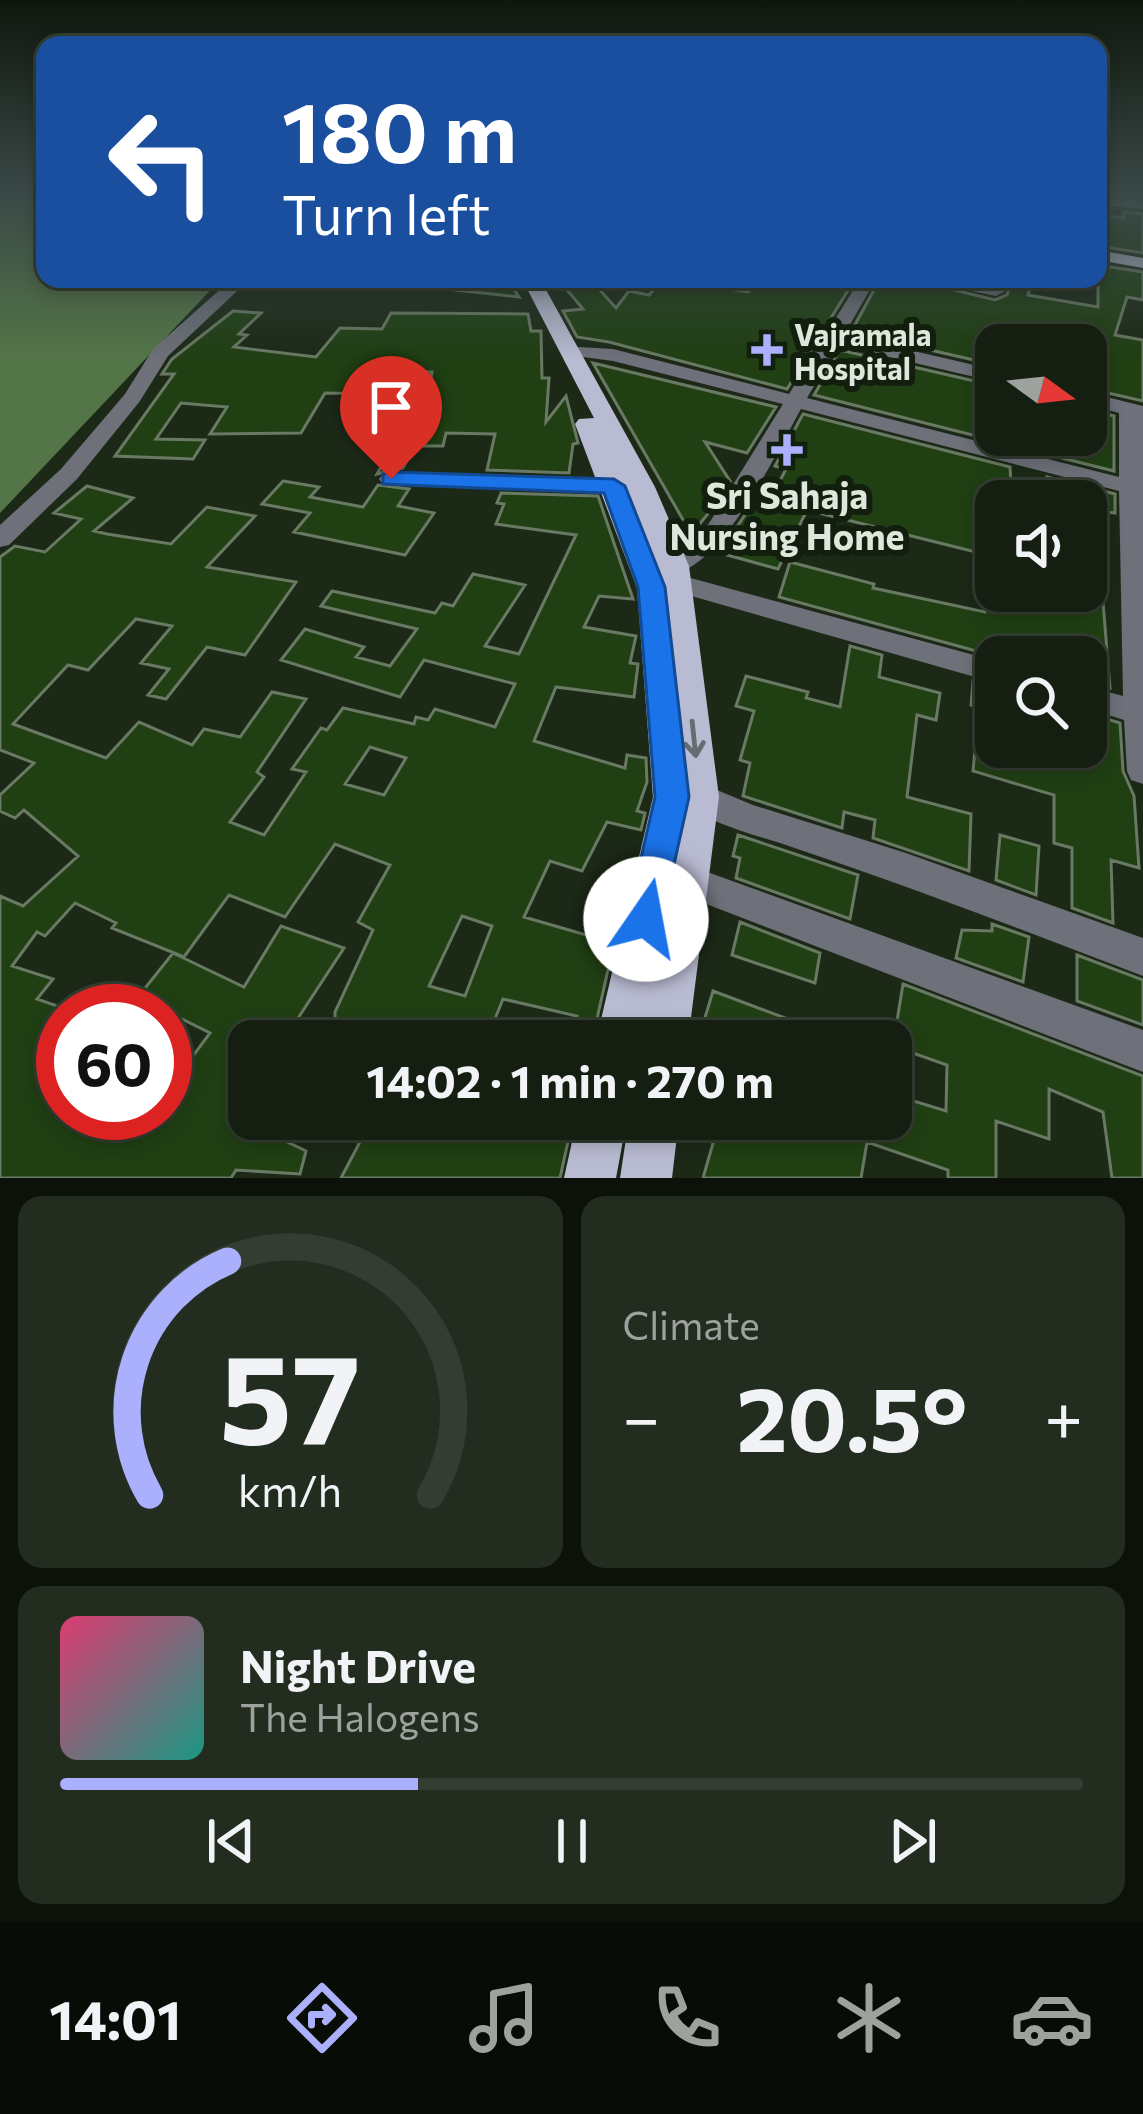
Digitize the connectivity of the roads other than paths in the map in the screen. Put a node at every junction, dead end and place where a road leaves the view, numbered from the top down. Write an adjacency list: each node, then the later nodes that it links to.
1 (1107, 259): 2 (main road)
2 (1143, 265)
3 (232, 288): 18 (street)
4 (524, 288): 16 (main road)
5 (535, 288): 10 (main road)
6 (863, 288): 9 (street)
7 (977, 288): 8 (street)
8 (996, 291)
9 (833, 338): 11 (street); 12 (street)
10 (568, 350): 12 (street); 16 (main road)
11 (975, 371)
12 (796, 400): 17 (street); 19 (street)
13 (1107, 403): 14 (street)
14 (1137, 410): 17 (street)
15 (391, 479): 16 (street)
16 (628, 486): 19 (main road); 27 (main road)
17 (1137, 488): 22 (street)
18 (0, 539)
19 (675, 574): 20 (street); 24 (main road, one-way to 24)
20 (975, 665)
21 (1107, 703): 22 (street)
22 (1141, 714): 23 (street)
23 (1143, 771)
24 (700, 797): 25 (main road); 26 (street)
25 (688, 880): 28 (main road); 29 (street)
26 (1143, 957)
27 (624, 1020)
28 (668, 1020)
29 (1143, 1051)
30 (598, 1140): 32 (main road)
31 (651, 1140): 33 (main road)
32 (590, 1178)
33 (646, 1178)

